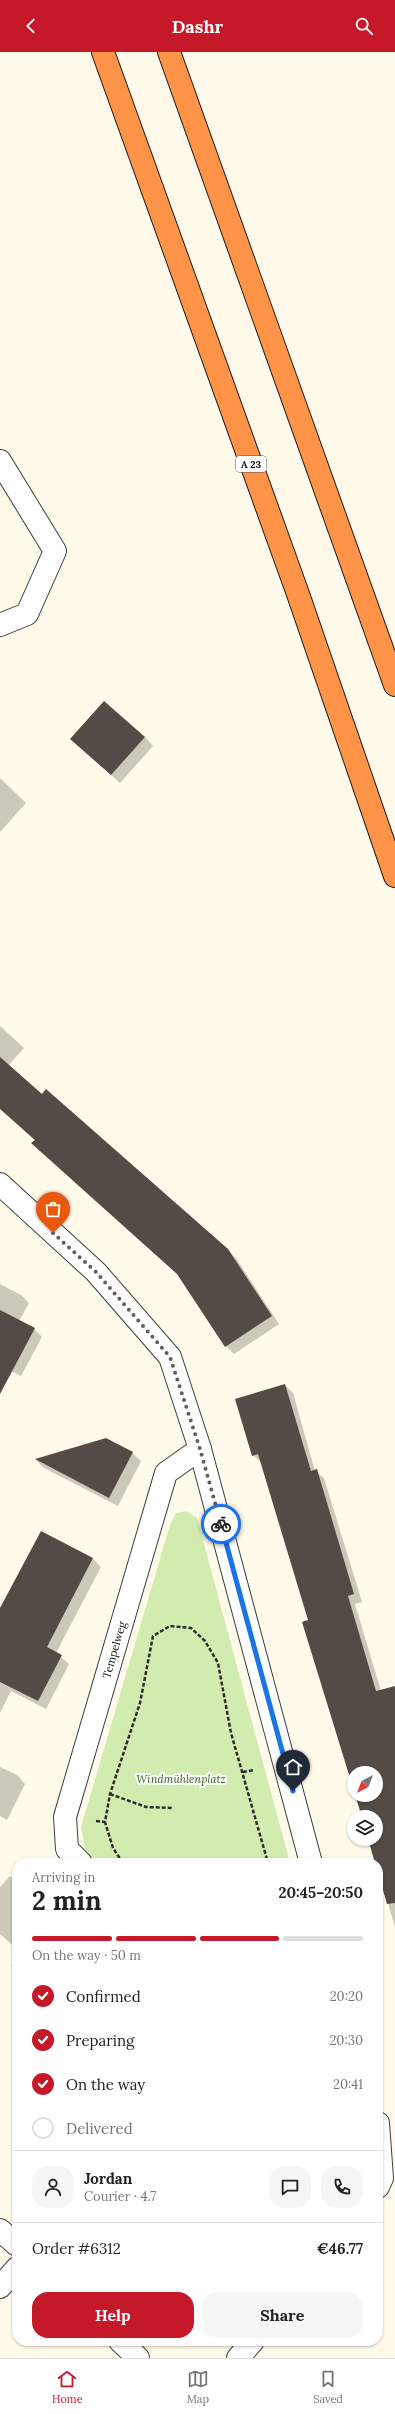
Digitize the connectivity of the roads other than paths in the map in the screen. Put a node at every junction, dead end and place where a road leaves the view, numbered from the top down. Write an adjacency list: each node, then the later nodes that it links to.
1 (103, 52): 6 (highway, A 23)
2 (168, 52): 5 (highway)
3 (0, 461): 4 (street)
4 (0, 625)
5 (395, 685)
6 (395, 876)
7 (0, 1184): 8 (street)
8 (200, 1449): 9 (street, Tempelweg); 10 (street)
9 (76, 1858)
10 (311, 1858)
11 (0, 2230): 12 (street)
12 (12, 2241)
13 (12, 2274): 14 (street)
14 (0, 2287)
15 (125, 2346): 17 (street)
16 (249, 2346): 18 (street)
17 (138, 2358)
18 (238, 2358)

